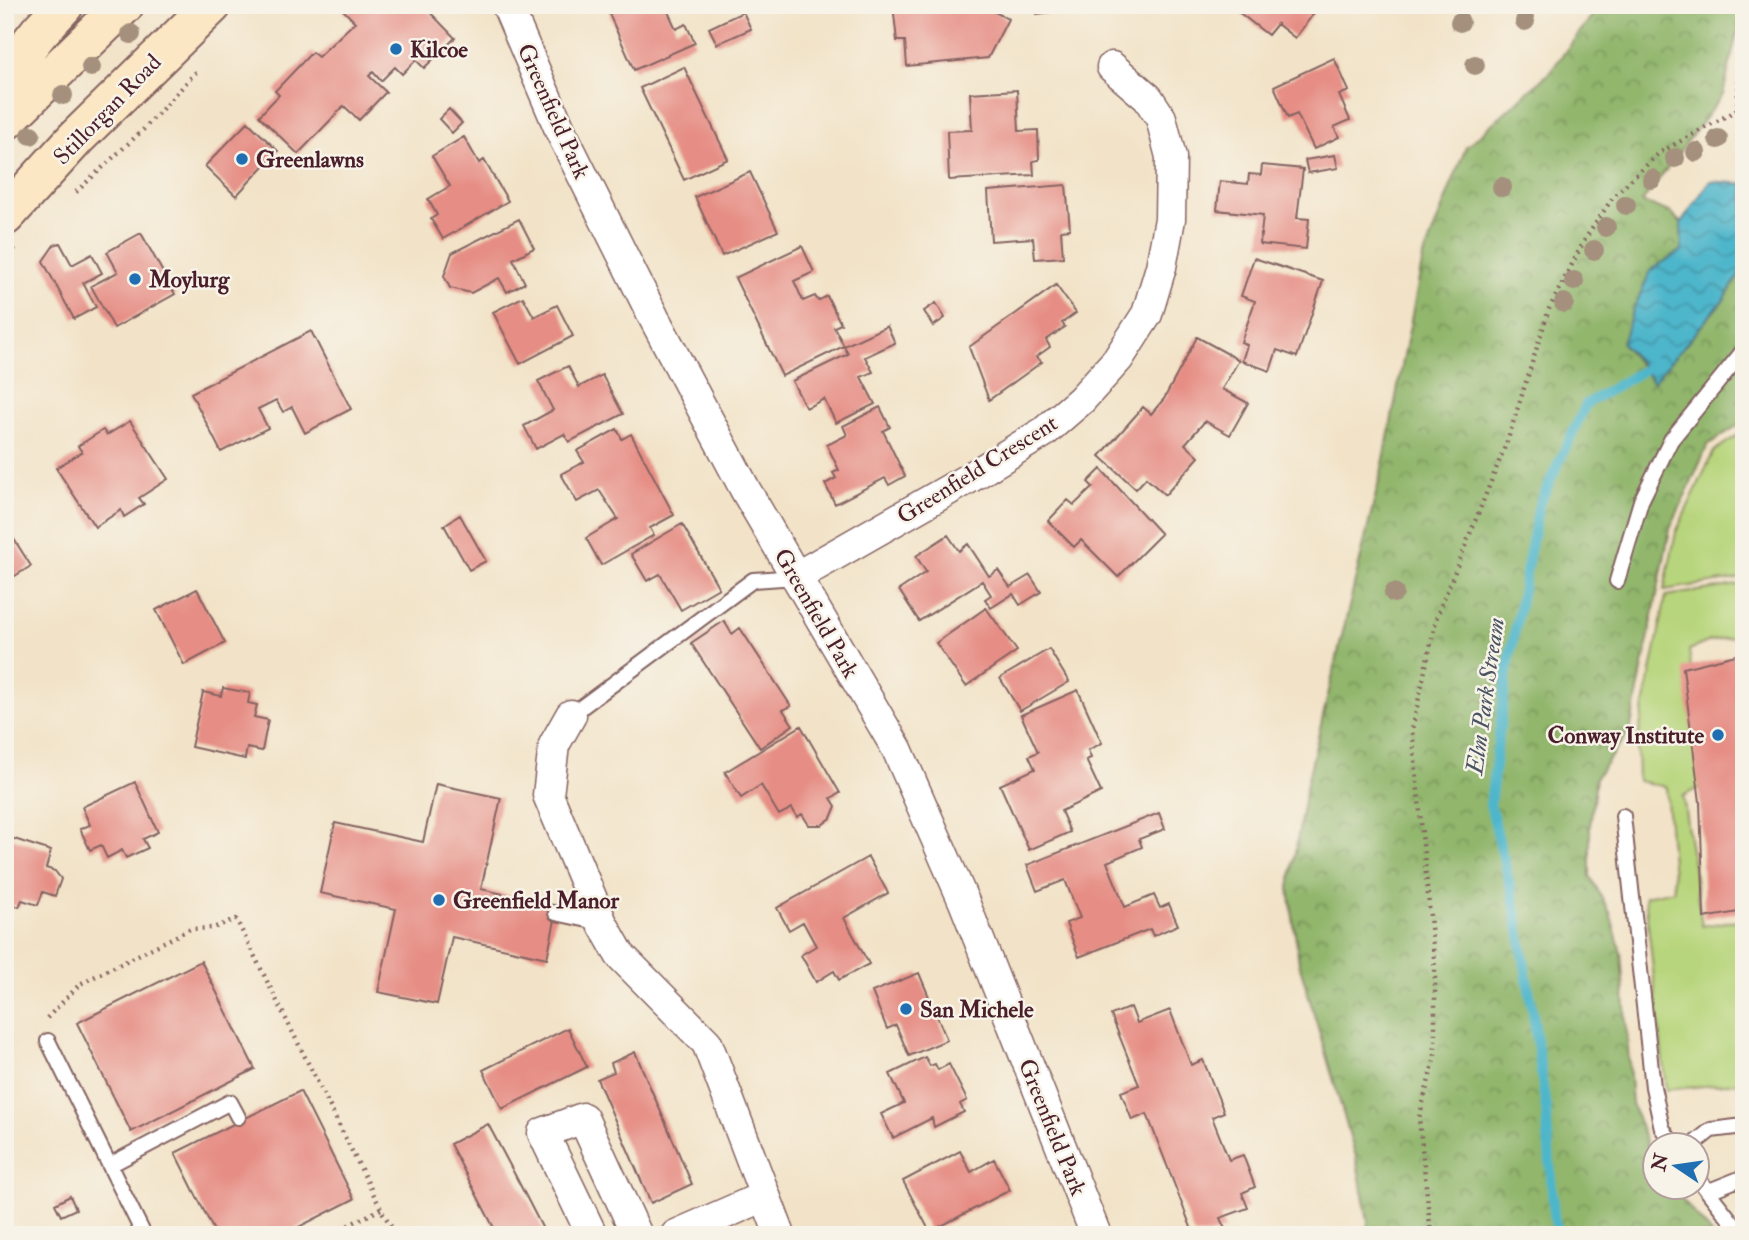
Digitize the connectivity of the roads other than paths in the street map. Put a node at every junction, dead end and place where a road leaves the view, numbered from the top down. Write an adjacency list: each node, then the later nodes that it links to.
1 (64, 5): 6 (main road)
2 (124, 5): 7 (main road)
3 (212, 5): 8 (main road, Stillorgan Road)
4 (507, 5): 10 (street, Greenfield Park)
5 (1112, 67): 10 (street, Greenfield Crescent)
6 (5, 75)
7 (5, 121)
8 (5, 216)
9 (1744, 350): 11 (lane)
10 (796, 577): 12 (lane); 31 (street, Greenfield Park)
11 (1616, 581)
12 (571, 715): 15 (street)
13 (1623, 816): 19 (lane)
14 (556, 913): 15 (lane)
15 (602, 923): 25 (street)
16 (48, 1041): 21 (lane)
17 (238, 1117): 21 (lane)
18 (1744, 1126): 20 (lane)
19 (1665, 1132)
20 (1708, 1132)
21 (110, 1165): 26 (lane)
22 (1744, 1177): 23 (lane)
23 (1710, 1191)
24 (1710, 1192): 32 (lane)
25 (765, 1196): 29 (street); 30 (street)
26 (144, 1235)
27 (592, 1235): 28 (street)
28 (637, 1235)
29 (676, 1235)
30 (780, 1235)
31 (1096, 1235)
32 (1742, 1235)

